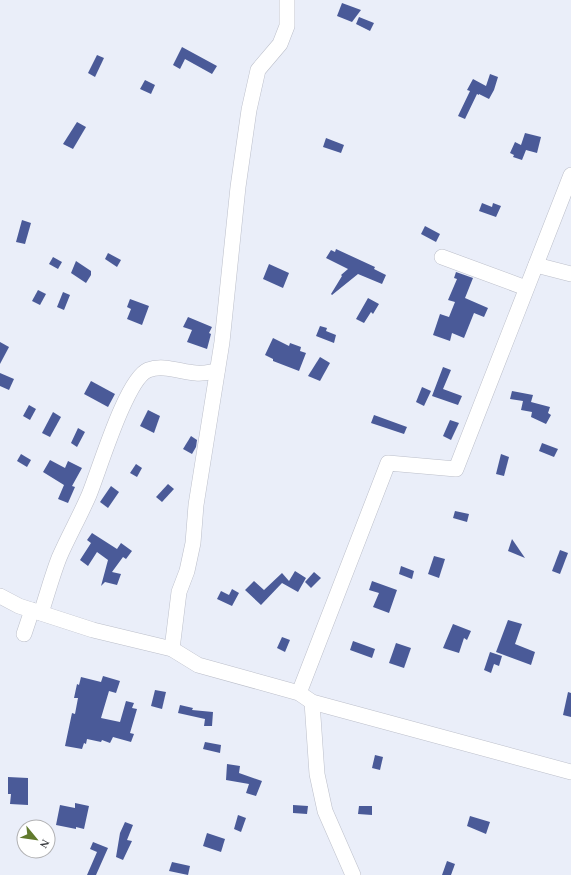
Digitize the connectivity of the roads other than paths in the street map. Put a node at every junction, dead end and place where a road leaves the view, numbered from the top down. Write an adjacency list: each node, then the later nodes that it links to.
1 (287, 0): 7 (street)
2 (571, 175): 4 (street)
3 (442, 257): 6 (street)
4 (536, 265): 5 (street); 6 (street)
5 (571, 274)
6 (526, 288): 12 (street)
7 (217, 371): 9 (street); 11 (street)
8 (0, 596): 9 (street)
9 (36, 612): 10 (street); 11 (street)
10 (24, 634)
11 (172, 648): 12 (street)
12 (299, 692): 13 (street)
13 (312, 702): 14 (street); 15 (street)
14 (571, 772)
15 (353, 875)

